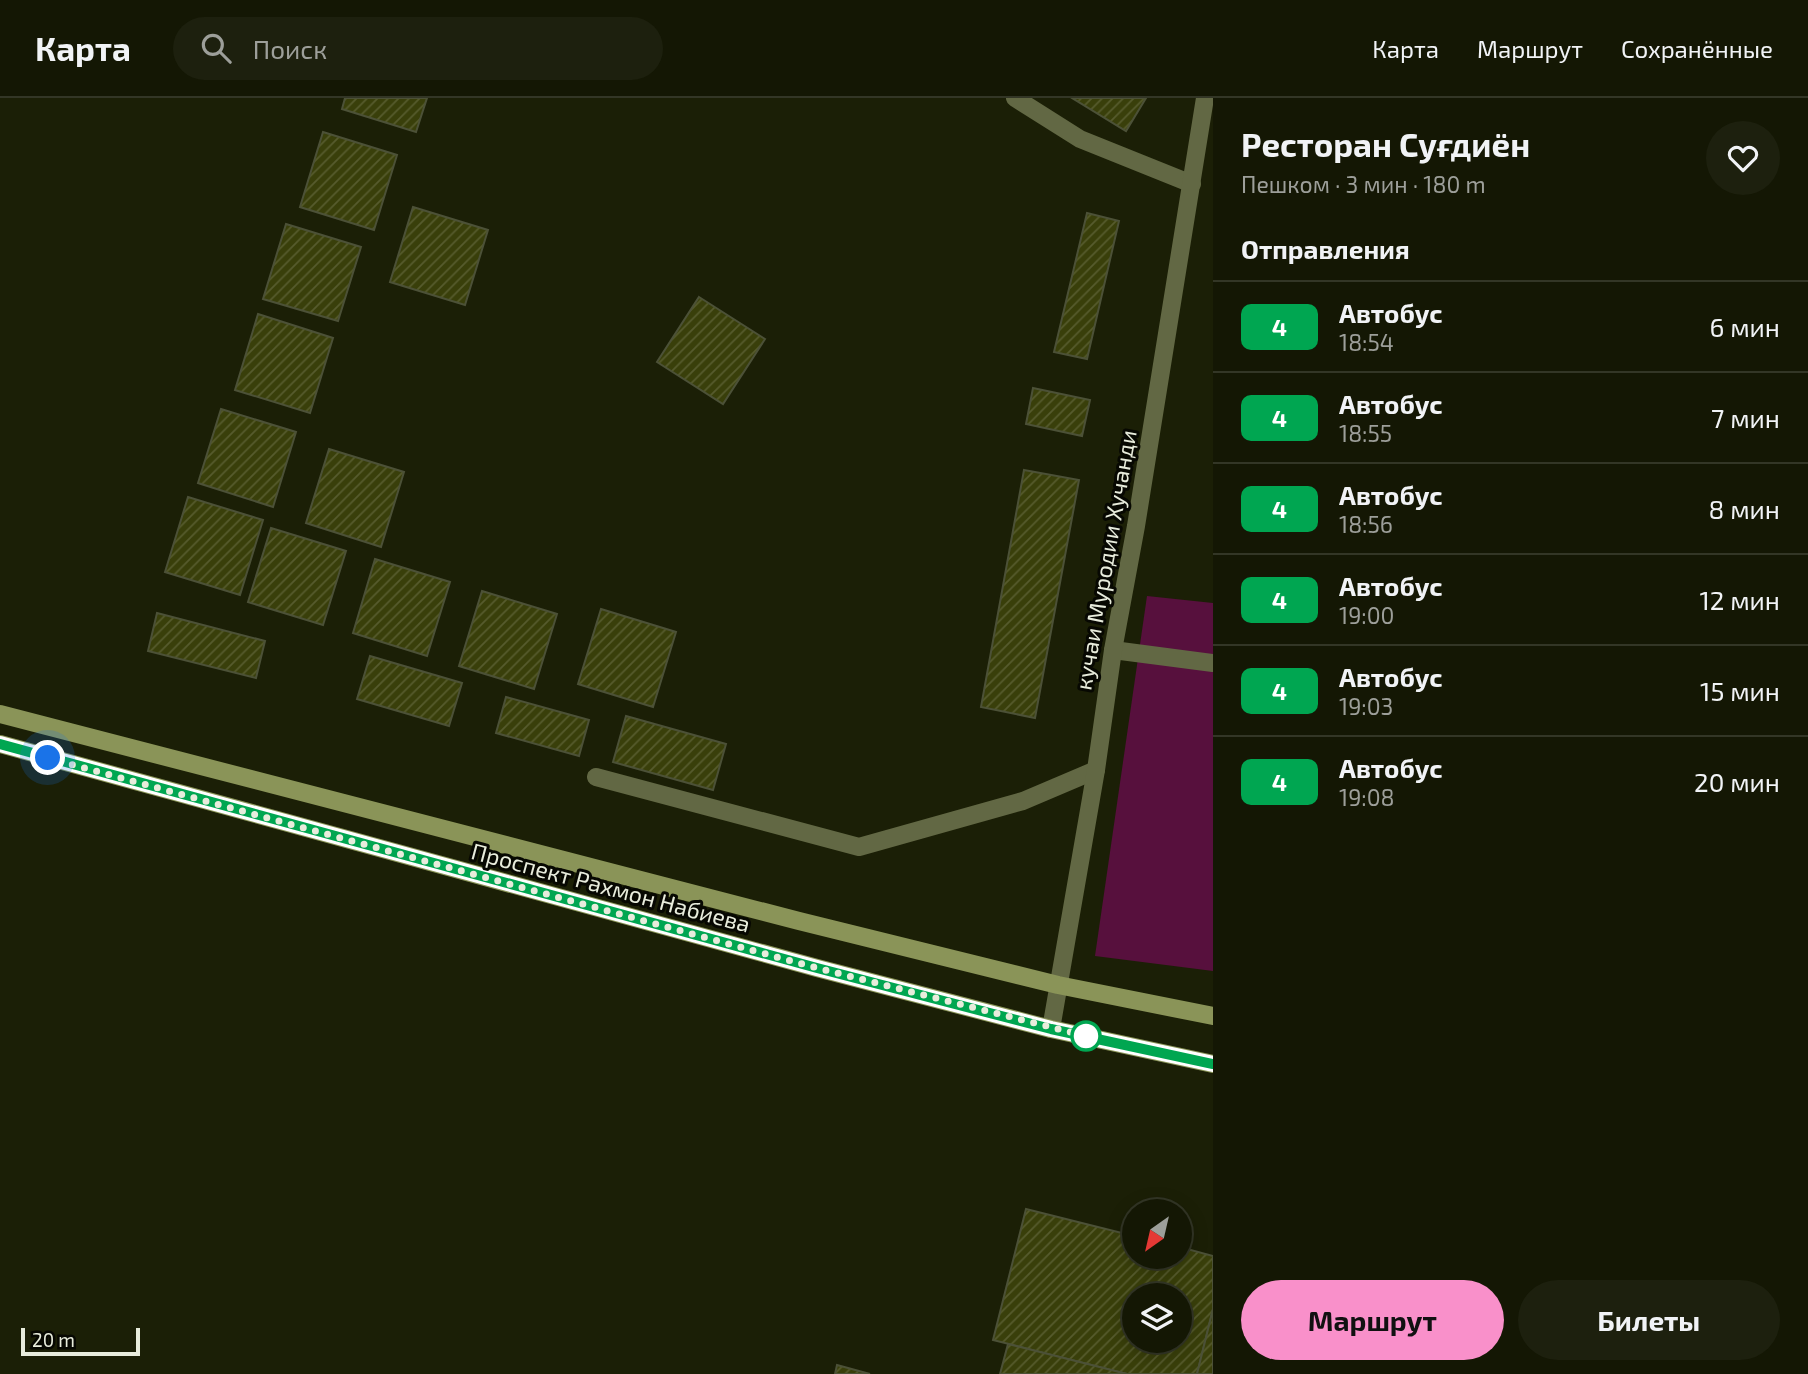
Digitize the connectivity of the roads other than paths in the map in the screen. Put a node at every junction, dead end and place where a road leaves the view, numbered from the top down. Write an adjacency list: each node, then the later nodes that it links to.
1 (1015, 98): 3 (street)
2 (1205, 98): 3 (street, кучаи Муродии Хучанди)
3 (1192, 184): 4 (street, кучаи Муродии Хучанди)
4 (1114, 650): 5 (street); 8 (street, кучаи Муродии Хучанди)
5 (1213, 663)
6 (0, 714): 10 (main road, Проспект Рахмон Набиева)
7 (0, 744): 12 (main road, Проспект Рахмон Набиева)
8 (1096, 770): 9 (street); 10 (street, кучаи Муродии Хучанди)
9 (596, 777)
10 (1058, 985): 11 (main road, Проспект Рахмон Набиева); 12 (street, кучаи Муродии Хучанди)
11 (1213, 1016)
12 (1051, 1029): 13 (main road, Проспект Рахмон Набиева)
13 (1213, 1064)

